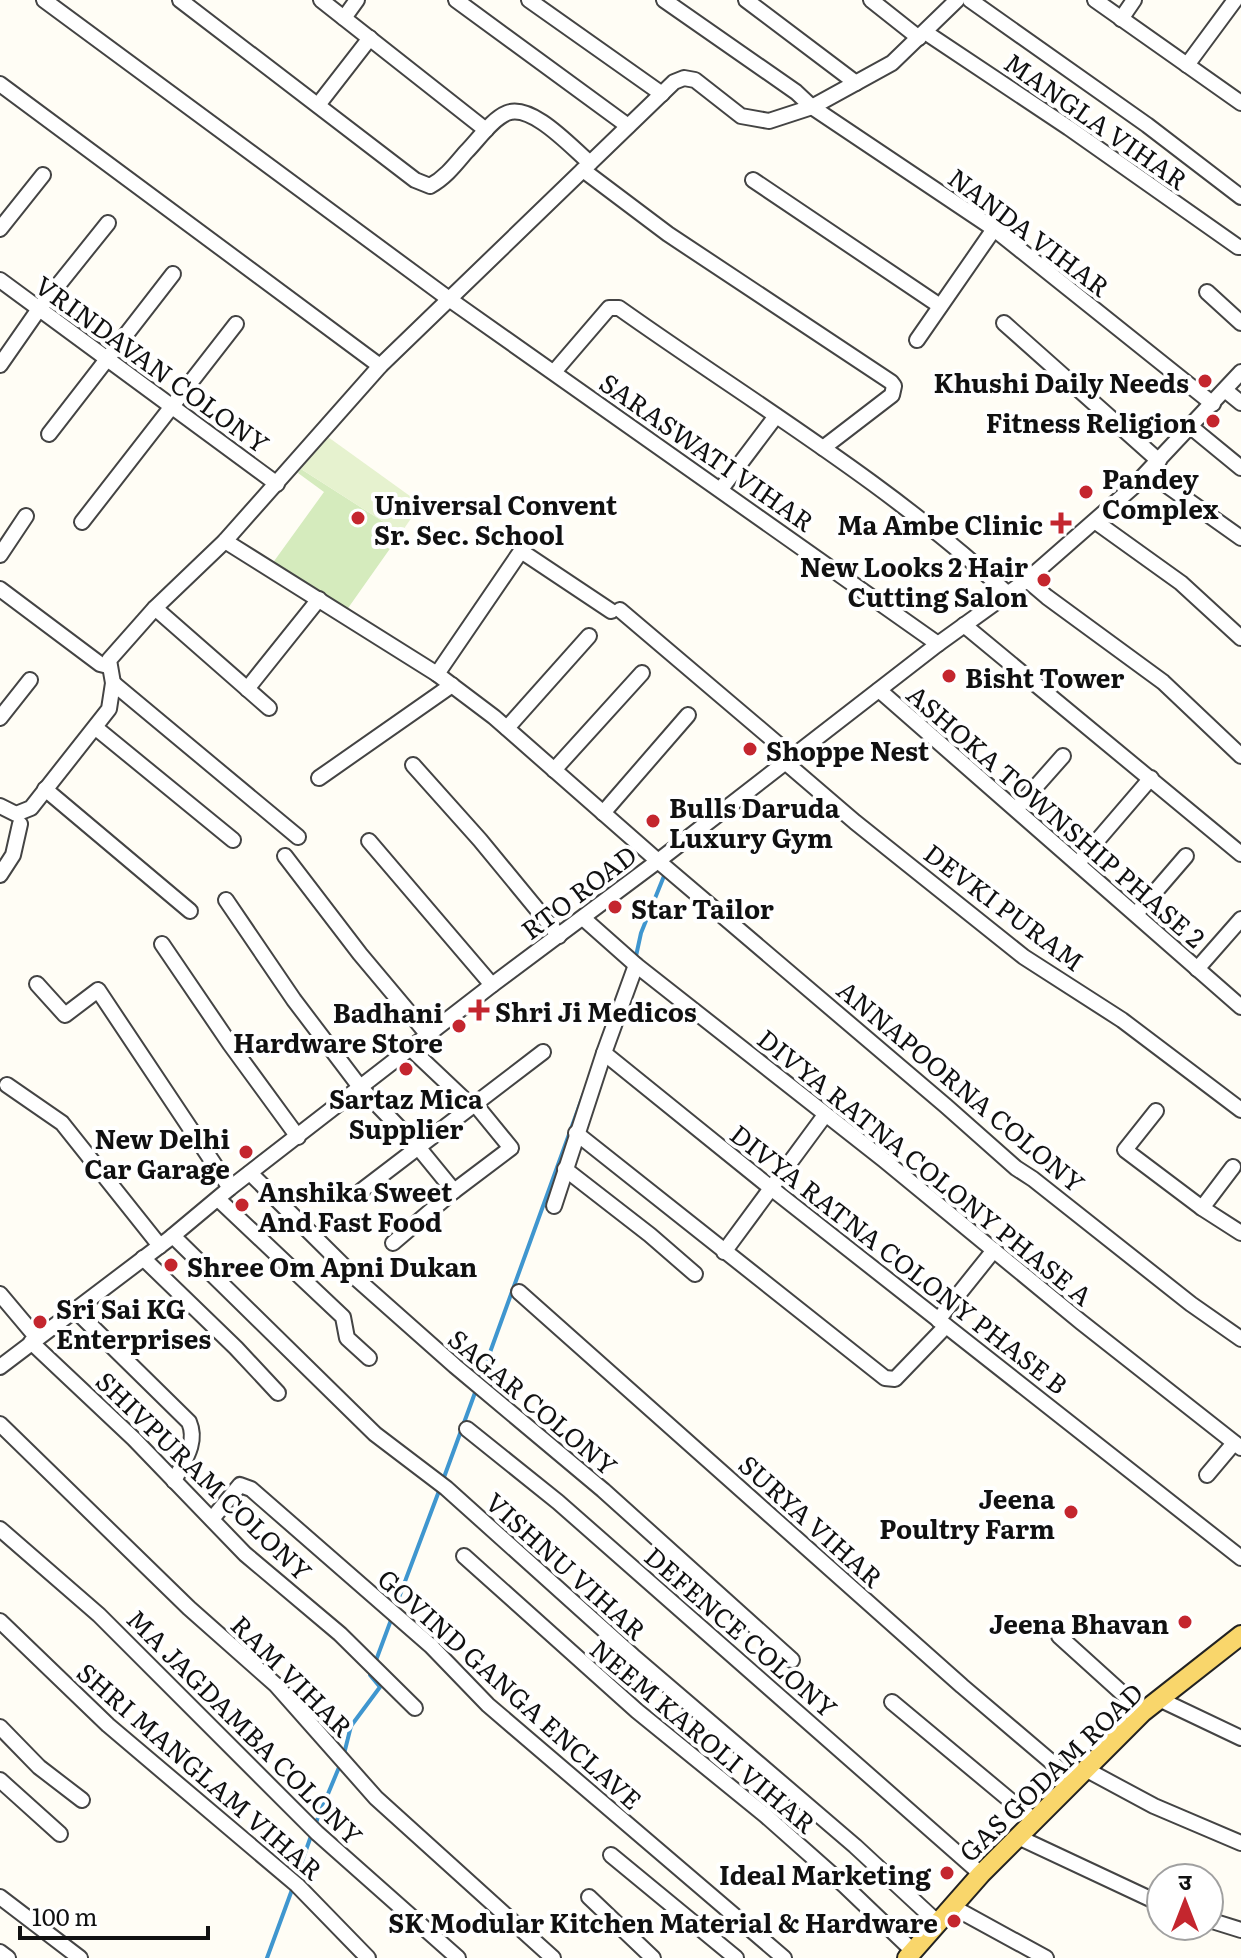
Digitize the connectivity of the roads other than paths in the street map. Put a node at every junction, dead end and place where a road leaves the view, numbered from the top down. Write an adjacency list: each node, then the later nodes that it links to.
1 (44, 0): 39 (street, SARASWATI VIHAR)
2 (180, 0): 24 (street)
3 (321, 0): 15 (street)
4 (357, 0): 15 (street)
5 (456, 0): 26 (street)
6 (529, 0): 22 (street)
7 (664, 0): 25 (street, NANDA VIHAR)
8 (746, 0): 20 (street)
9 (871, 0): 17 (street, MANGLA VIHAR)
10 (957, 0): 17 (street)
11 (970, 0): 31 (street)
12 (1095, 0): 16 (street)
13 (1134, 0): 16 (street)
14 (1235, 0): 19 (street)
15 (344, 18): 18 (street)
16 (1121, 19): 19 (street)
17 (922, 35): 20 (street); 35 (street, MANGLA VIHAR)
18 (370, 38): 24 (street); 27 (street)
19 (1187, 65): 23 (street)
20 (856, 83): 25 (street)
21 (0, 84): 48 (street)
22 (662, 94): 25 (street); 26 (street)
23 (1241, 103)
24 (318, 105): 27 (street)
25 (812, 107): 34 (street, NANDA VIHAR)
26 (628, 126): 28 (street)
27 (486, 130): 28 (street)
28 (587, 167): 39 (street); 58 (street)
29 (43, 175): 33 (street)
30 (753, 180): 40 (street)
31 (1241, 197)
32 (108, 223): 41 (street)
33 (0, 229)
34 (994, 229): 40 (street); 53 (street, NANDA VIHAR)
35 (1241, 247)
36 (173, 274): 46 (street)
37 (0, 280): 41 (street, VRINDAVAN COLONY)
38 (1207, 292): 43 (street)
39 (449, 299): 48 (street); 49 (street, SARASWATI VIHAR)
40 (940, 306): 45 (street)
41 (39, 309): 46 (street, VRINDAVAN COLONY); 47 (street)
42 (1004, 323): 59 (street)
43 (1241, 323)
44 (236, 324): 54 (street)
45 (917, 340)
46 (106, 359): 54 (street, VRINDAVAN COLONY); 57 (street)
47 (0, 365)
48 (380, 366): 61 (street)
49 (554, 372): 55 (street); 62 (street, SARASWATI VIHAR)
50 (1241, 372): 51 (street, RTO ROAD)
51 (1225, 390): 52 (street); 53 (street, RTO ROAD)
52 (1241, 403)
53 (1213, 404): 56 (street, RTO ROAD)
54 (170, 407): 61 (street, VRINDAVAN COLONY); 64 (street)
55 (776, 416): 58 (street); 62 (street)
56 (1191, 427): 59 (street, RTO ROAD); 60 (street)
57 (49, 434)
58 (823, 448): 71 (street)
59 (1153, 466): 65 (street, RTO ROAD); 66 (street)
60 (1241, 468)
61 (277, 484): 67 (street)
62 (721, 489): 77 (street, SARASWATI VIHAR)
63 (26, 516): 68 (street)
64 (82, 522)
65 (1096, 522): 69 (street, RTO ROAD); 76 (street)
66 (1241, 538)
67 (225, 541): 72 (street, ANNAPOORNA COLONY); 73 (street)
68 (0, 555)
69 (1027, 580): 71 (street, RTO ROAD); 92 (street)
70 (0, 589): 78 (street)
71 (1008, 594): 74 (street, RTO ROAD)
72 (319, 599): 80 (street, ANNAPOORNA COLONY); 84 (street)
73 (155, 608): 78 (street); 84 (street)
74 (964, 625): 77 (street, RTO ROAD); 97 (street)
75 (589, 636): 90 (street)
76 (1241, 638)
77 (938, 644): 85 (street, RTO ROAD)
78 (108, 666): 82 (street)
79 (642, 673): 95 (street)
80 (437, 674): 83 (street, ANNAPOORNA COLONY); 93 (street, DEVKI PURAM)
81 (30, 680): 88 (street)
82 (113, 683): 89 (street); 103 (street)
83 (452, 685): 90 (street, ANNAPOORNA COLONY); 96 (street)
84 (247, 689): 86 (street)
85 (879, 690): 93 (street, RTO ROAD); 100 (street, ASHOKA TOWNSHIP PHASE 2)
86 (269, 708)
87 (688, 715): 101 (street)
88 (0, 718)
89 (96, 728): 98 (street); 104 (street)
90 (507, 728): 95 (street, ANNAPOORNA COLONY)
91 (1063, 756): 100 (street)
92 (1241, 756)
93 (789, 759): 109 (street, RTO ROAD); 131 (street, DEVKI PURAM)
94 (413, 765): 117 (street)
95 (554, 770): 101 (street, ANNAPOORNA COLONY)
96 (319, 778)
97 (1151, 778): 106 (street); 110 (street)
98 (45, 789): 99 (street); 113 (street)
99 (0, 806)
100 (1016, 809): 110 (street, ASHOKA TOWNSHIP PHASE 2)
101 (603, 813): 109 (street, ANNAPOORNA COLONY)
102 (20, 824): 111 (street)
103 (298, 837)
104 (233, 840)
105 (369, 841): 122 (street)
106 (1241, 854)
107 (285, 856): 124 (street)
108 (1186, 856): 114 (street)
109 (658, 861): 115 (street, RTO ROAD); 159 (street, ANNAPOORNA COLONY)
110 (1078, 863): 114 (street, ASHOKA TOWNSHIP PHASE 2)
111 (0, 875)
112 (226, 900): 129 (street)
113 (190, 911)
114 (1136, 914): 120 (street, ASHOKA TOWNSHIP PHASE 2)
115 (583, 918): 117 (street, RTO ROAD); 119 (street, DIVYA RATNA COLONY PHASE A)
116 (1241, 919): 120 (street)
117 (559, 936): 122 (street, RTO ROAD)
118 (162, 944): 135 (street)
119 (636, 965): 127 (street); 133 (street, DIVYA RATNA COLONY PHASE A)
120 (1197, 969): 123 (street, ASHOKA TOWNSHIP PHASE 2)
121 (37, 984): 140 (street)
122 (492, 985): 124 (street, RTO ROAD)
123 (1241, 1007)
124 (428, 1035): 125 (street, RTO ROAD)
125 (410, 1048): 129 (street, RTO ROAD); 130 (street)
126 (543, 1052): 130 (street)
127 (604, 1053): 134 (street); 141 (street, DIVYA RATNA COLONY PHASE B)
128 (7, 1085): 150 (street)
129 (360, 1087): 135 (street, RTO ROAD); 136 (street)
130 (475, 1104): 136 (street); 143 (street)
131 (1241, 1110)
132 (1156, 1111): 146 (street)
133 (825, 1115): 141 (street); 151 (street, DIVYA RATNA COLONY PHASE A)
134 (576, 1133): 138 (street); 152 (street)
135 (298, 1137): 139 (street, RTO ROAD)
136 (418, 1147): 142 (street); 143 (street)
137 (1233, 1167): 146 (street)
138 (565, 1169): 145 (street); 154 (street)
139 (250, 1173): 140 (street, RTO ROAD); 176 (street, SAGAR COLONY)
140 (230, 1188): 144 (street, RTO ROAD)
141 (771, 1188): 152 (street); 158 (street, DIVYA RATNA COLONY PHASE B)
142 (361, 1191)
143 (454, 1191): 149 (street)
144 (218, 1199): 148 (street, RTO ROAD); 161 (street)
145 (554, 1206)
146 (1202, 1208): 147 (street)
147 (1241, 1233)
148 (173, 1236): 150 (street, RTO ROAD); 196 (street, VISHNU VIHAR)
149 (393, 1243)
150 (160, 1246): 153 (street, RTO ROAD)
151 (994, 1250): 158 (street); 166 (street, DIVYA RATNA COLONY PHASE A)
152 (724, 1252): 158 (street)
153 (143, 1258): 157 (street, RTO ROAD); 163 (street)
154 (695, 1274)
155 (519, 1292): 183 (street, SURYA VIHAR)
156 (0, 1294): 160 (street, SHIVPURAM COLONY)
157 (74, 1309): 160 (street, RTO ROAD); 168 (street)
158 (942, 1323): 172 (street, DIVYA RATNA COLONY PHASE B)
159 (1241, 1339)
160 (34, 1340): 162 (street, RTO ROAD); 168 (street, SHIVPURAM COLONY)
161 (369, 1358)
162 (0, 1367)
163 (278, 1393)
164 (0, 1424): 203 (street, RAM VIHAR)
165 (467, 1429): 191 (street, DEFENCE COLONY)
166 (1238, 1446): 167 (street)
167 (1207, 1475)
168 (174, 1481): 169 (street, SHIVPURAM COLONY)
169 (212, 1519): 179 (street, SHIVPURAM COLONY); 206 (street, GOVIND GANGA ENCLAVE)
170 (0, 1529): 202 (street, MA JAGDAMBA COLONY)
171 (464, 1556): 198 (street, NEEM KAROLI VIHAR)
172 (1241, 1558)
173 (0, 1621): 201 (street, SHRI MANGLAM VIHAR)
174 (1241, 1635): 177 (main road, GAS GODAM ROAD)
175 (1059, 1636): 180 (street)
176 (792, 1660)
177 (1159, 1699): 180 (main road, GAS GODAM ROAD); 182 (street)
178 (892, 1702): 186 (street)
179 (415, 1708)
180 (1143, 1712): 183 (main road, GAS GODAM ROAD)
181 (0, 1727): 185 (street)
182 (1241, 1738)
183 (1081, 1776): 186 (main road, GAS GODAM ROAD); 189 (street, SURYA VIHAR)
184 (0, 1780): 187 (street)
185 (82, 1800)
186 (1035, 1821): 188 (main road, GAS GODAM ROAD)
187 (60, 1834)
188 (1018, 1837): 191 (main road, GAS GODAM ROAD); 194 (street)
189 (1241, 1843)
190 (611, 1855): 205 (street)
191 (981, 1874): 195 (main road, GAS GODAM ROAD)
192 (0, 1897): 200 (street)
193 (589, 1897): 204 (street)
194 (1145, 1897)
195 (951, 1906): 196 (main road, GAS GODAM ROAD); 207 (street)
196 (937, 1922): 198 (main road, GAS GODAM ROAD)
197 (0, 1952): 199 (street)
198 (910, 1955)
199 (8, 1958)
200 (80, 1958)
201 (368, 1958)
202 (458, 1958)
203 (553, 1958)
204 (653, 1958)
205 (736, 1958)
206 (784, 1958)
207 (1046, 1958)

